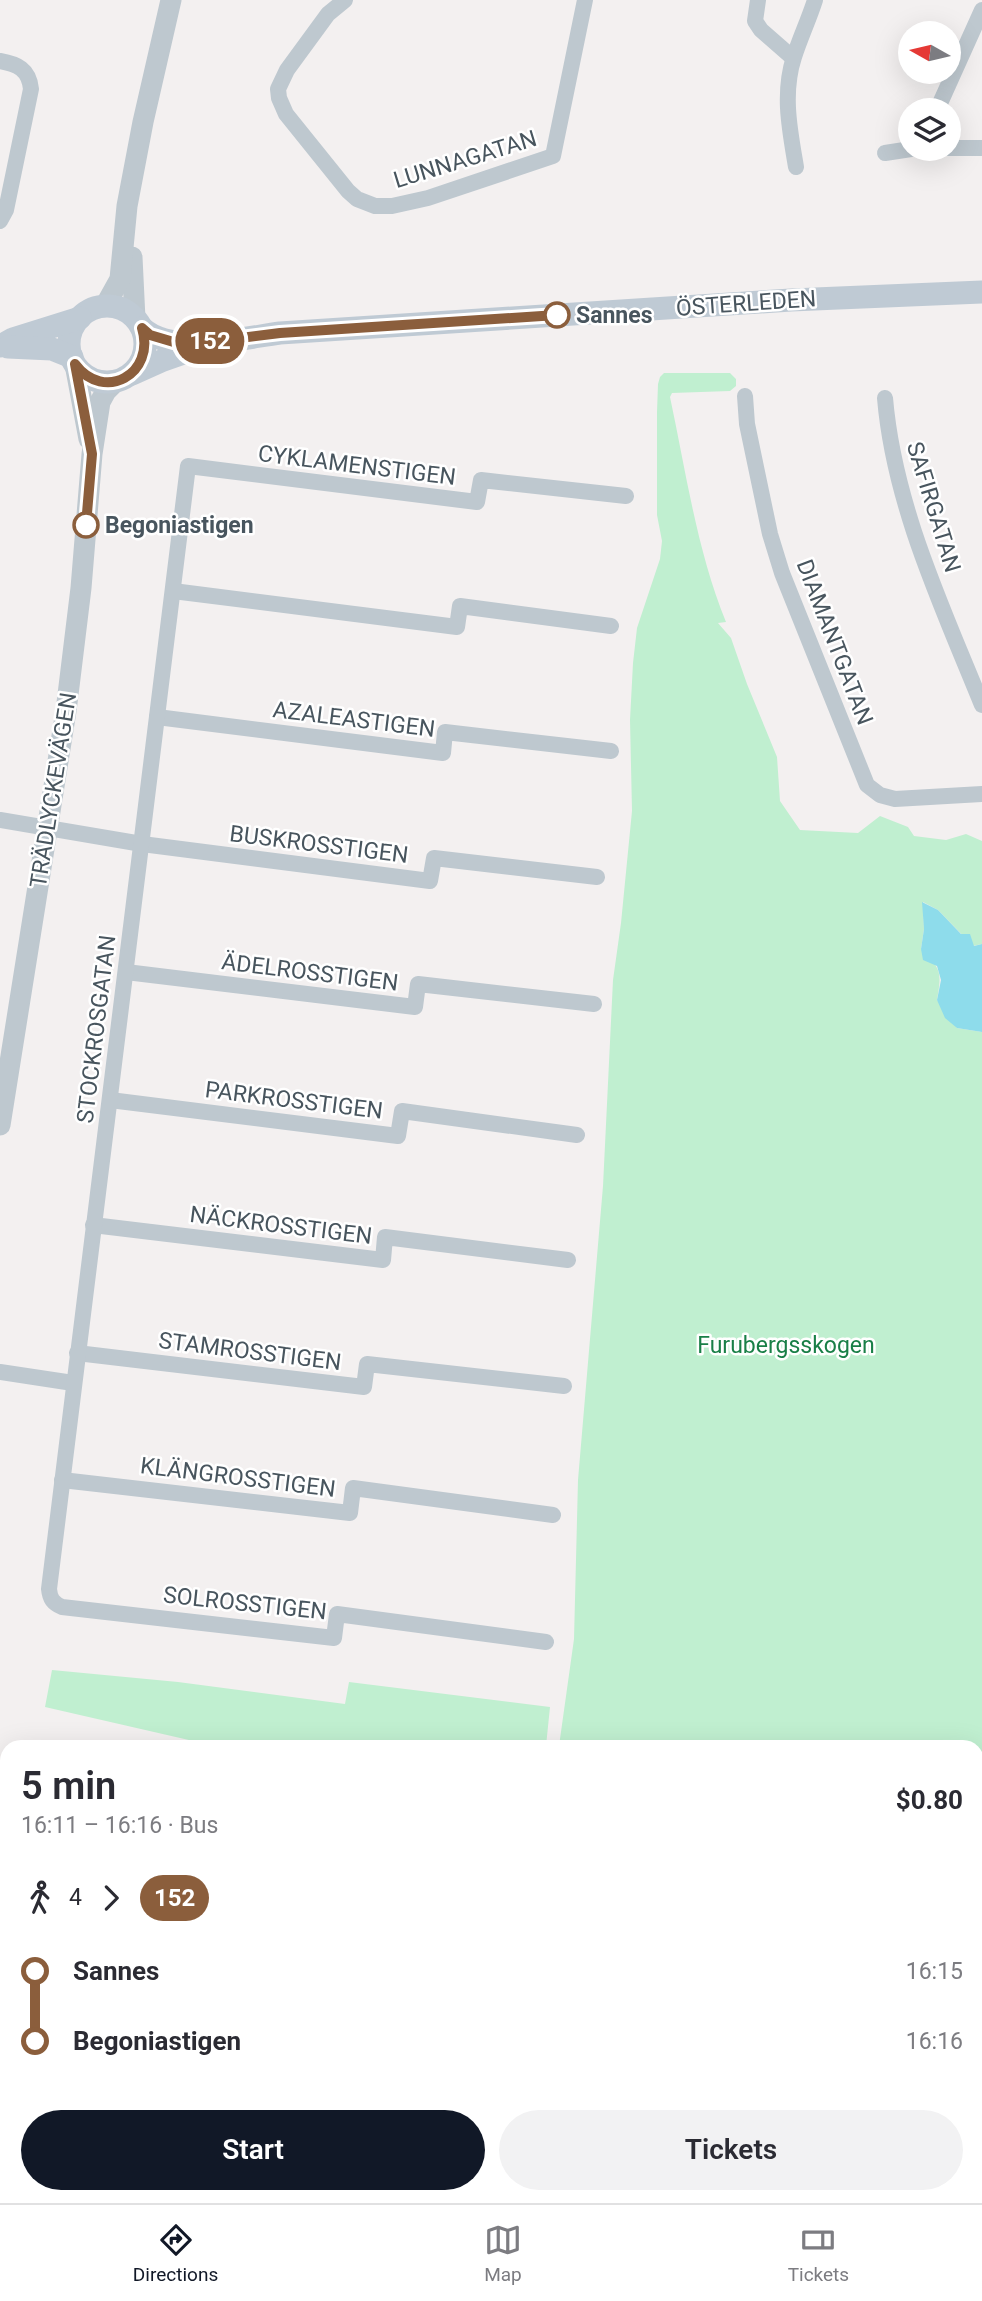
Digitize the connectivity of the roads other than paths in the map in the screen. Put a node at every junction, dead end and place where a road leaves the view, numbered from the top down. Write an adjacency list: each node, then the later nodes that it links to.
1 (171, 0): 15 (street, TRÄDLYCKEVÄGEN)
2 (345, 0): 3 (street, LUNNAGATAN)
3 (585, 0)
4 (758, 0): 7 (street)
5 (815, 0): 7 (street)
6 (982, 10): 9 (street)
7 (793, 58): 14 (street)
8 (0, 61): 16 (street)
9 (942, 98)
10 (961, 148): 11 (street)
11 (982, 148)
12 (898, 151): 13 (street)
13 (885, 153)
14 (796, 167)
15 (133, 181): 18 (street, TRÄDLYCKEVÄGEN); 20 (street, TRÄDLYCKEVÄGEN)
16 (0, 221)
17 (982, 292): 21 (main road, ÖSTERLEDEN)
18 (105, 306): 19 (main road); 20 (main road)
19 (80, 318): 22 (main road); 23 (main road, TRÄDLYCKEVÄGEN)
20 (139, 323): 21 (main road, ÖSTERLEDEN); 24 (main road, TRÄDLYCKEVÄGEN)
21 (217, 341): 24 (main road, ÖSTERLEDEN)
22 (1, 345): 23 (main road)
23 (73, 361): 24 (main road); 27 (street, TRÄDLYCKEVÄGEN)
24 (123, 378): 27 (street, TRÄDLYCKEVÄGEN)
25 (745, 396): 35 (street, DIAMANTGATAN)
26 (885, 398): 32 (street, SAFIRGATAN)
27 (92, 454): 37 (street, TRÄDLYCKEVÄGEN)
28 (188, 466): 29 (street, CYKLAMENSTIGEN); 30 (street, STOCKROSGATAN)
29 (626, 496)
30 (173, 592): 31 (street); 33 (street, STOCKROSGATAN)
31 (611, 626)
32 (982, 705)
33 (157, 717): 34 (street, AZALEASTIGEN); 38 (street, STOCKROSGATAN)
34 (611, 751)
35 (982, 794)
36 (0, 820): 37 (street)
37 (47, 827): 38 (street); 43 (street, TRÄDLYCKEVÄGEN)
38 (142, 844): 39 (street, BUSKROSSTIGEN); 40 (street, STOCKROSGATAN)
39 (597, 877)
40 (126, 972): 41 (street, ÄDELROSSTIGEN); 42 (street, STOCKROSGATAN)
41 (594, 1004)
42 (110, 1100): 44 (street, PARKROSSTIGEN); 45 (street, STOCKROSGATAN)
43 (0, 1125)
44 (577, 1135)
45 (93, 1225): 46 (street, NÄCKROSSTIGEN); 47 (street, STOCKROSGATAN)
46 (568, 1260)
47 (77, 1353): 49 (street, STOCKROSGATAN); 50 (street, STAMROSSTIGEN)
48 (0, 1372): 49 (street)
49 (73, 1383): 51 (street, STOCKROSGATAN)
50 (564, 1386)
51 (62, 1480): 52 (street, KLÄNGROSSTIGEN); 53 (street, STOCKROSGATAN)
52 (553, 1515)
53 (50, 1597): 54 (street, SOLROSSTIGEN)
54 (546, 1642)

